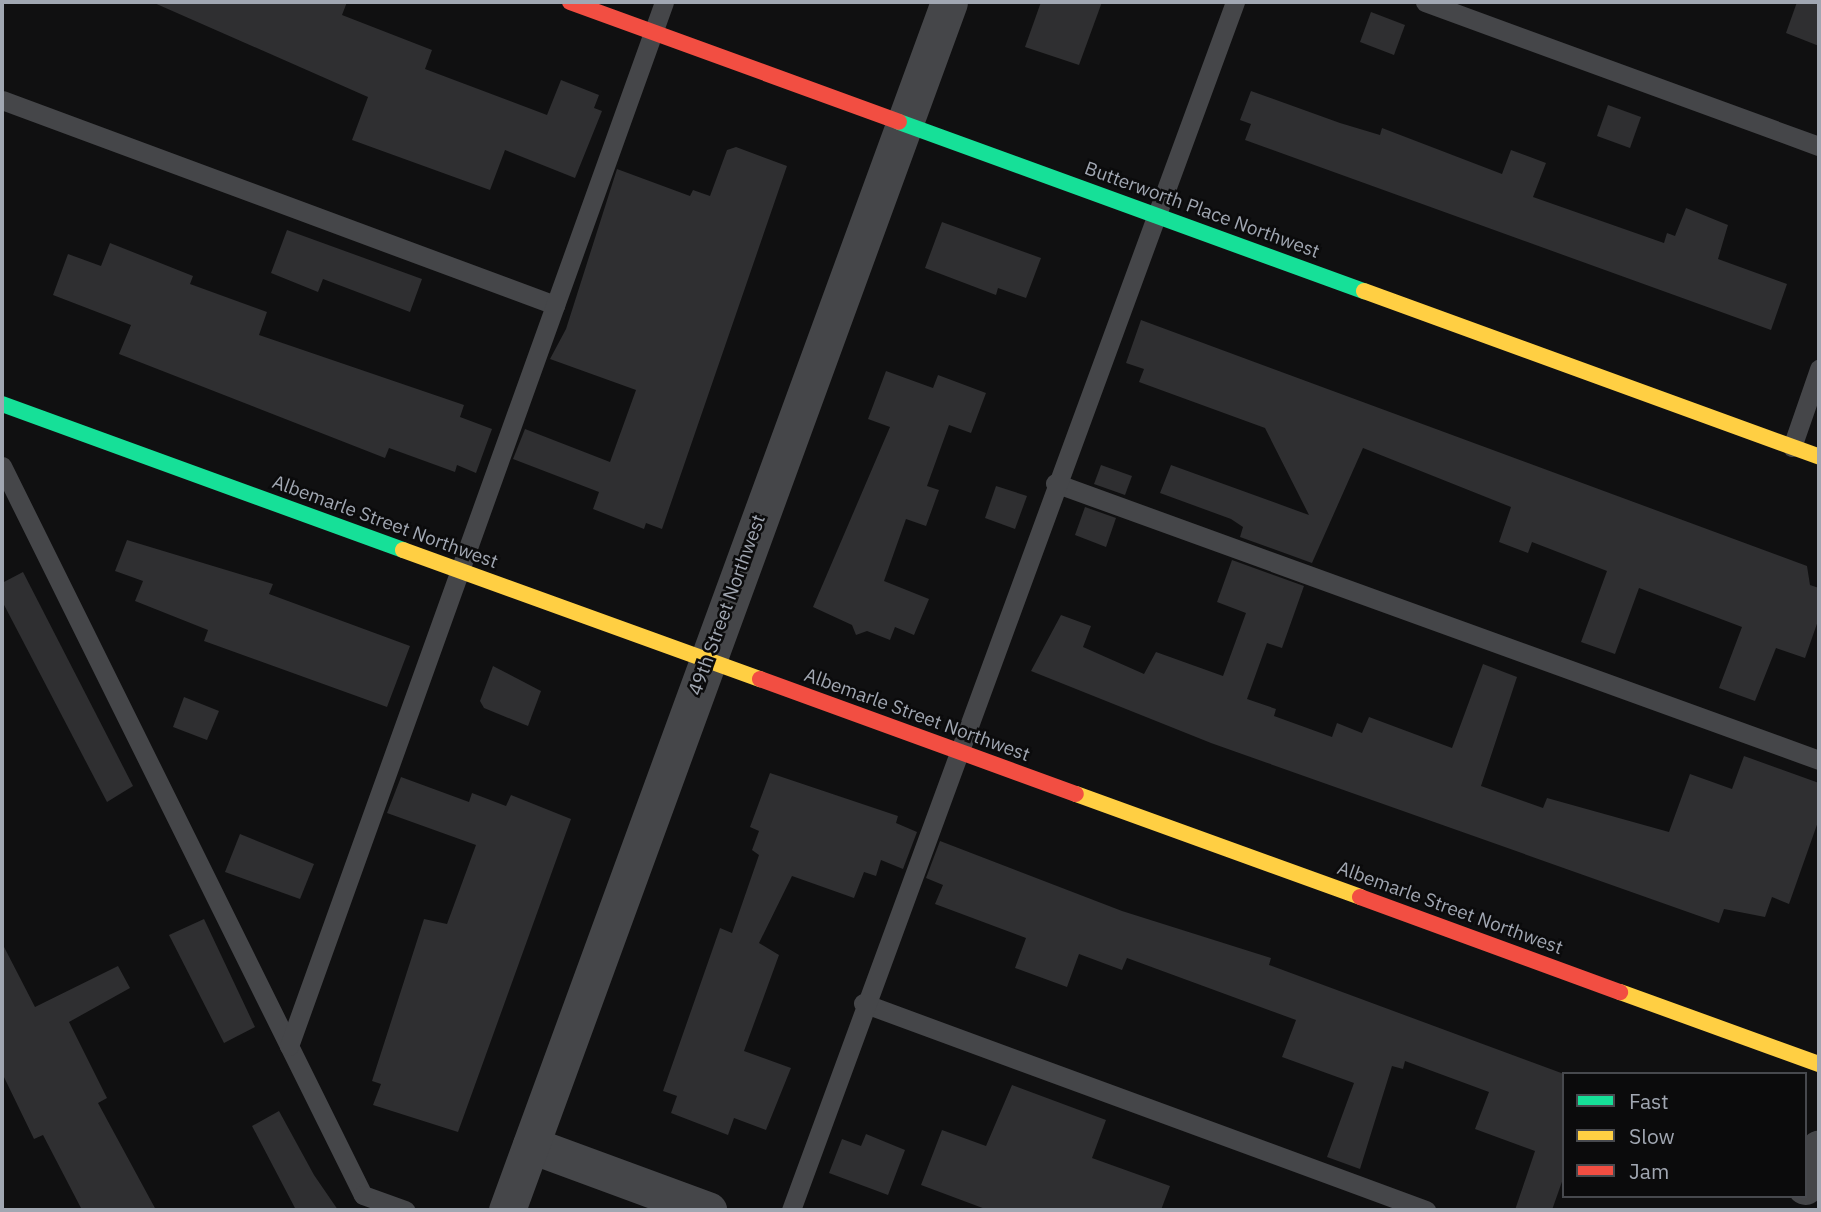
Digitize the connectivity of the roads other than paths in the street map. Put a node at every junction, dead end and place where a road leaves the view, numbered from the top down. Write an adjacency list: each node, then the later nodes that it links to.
1 (569, 2): 6 (street, Butterworth Place Northwest)
2 (664, 2): 6 (lane)
3 (949, 2): 8 (street, 49th Street Northwest)
4 (1235, 2): 10 (lane)
5 (1425, 2): 9 (lane)
6 (652, 32): 8 (street, Butterworth Place Northwest); 11 (lane)
7 (2, 100): 11 (lane)
8 (904, 123): 10 (street, Butterworth Place Northwest); 19 (street, 49th Street Northwest)
9 (1819, 146)
10 (1155, 215): 14 (street, Butterworth Place Northwest); 17 (lane)
11 (555, 305): 18 (lane)
12 (1819, 369): 14 (lane)
13 (2, 404): 18 (street, Albemarle Street Northwest)
14 (1791, 447): 15 (street, Butterworth Place Northwest)
15 (1819, 457)
16 (2, 466): 23 (lane)
17 (1055, 483): 20 (lane); 21 (lane)
18 (459, 571): 19 (street, Albemarle Street Northwest); 23 (lane)
19 (706, 661): 20 (street, Albemarle Street Northwest); 25 (street, 49th Street Northwest)
20 (956, 751): 22 (lane); 24 (street, Albemarle Street Northwest)
21 (1819, 760)
22 (863, 1003): 31 (lane); 32 (lane)
23 (289, 1046): 28 (lane)
24 (1819, 1064)
25 (531, 1145): 29 (street, 49th Street Northwest); 30 (street)
26 (1819, 1148): 27 (street)
27 (1807, 1181)
28 (405, 1210)
29 (507, 1210)
30 (708, 1210)
31 (791, 1210)
32 (1426, 1210)

